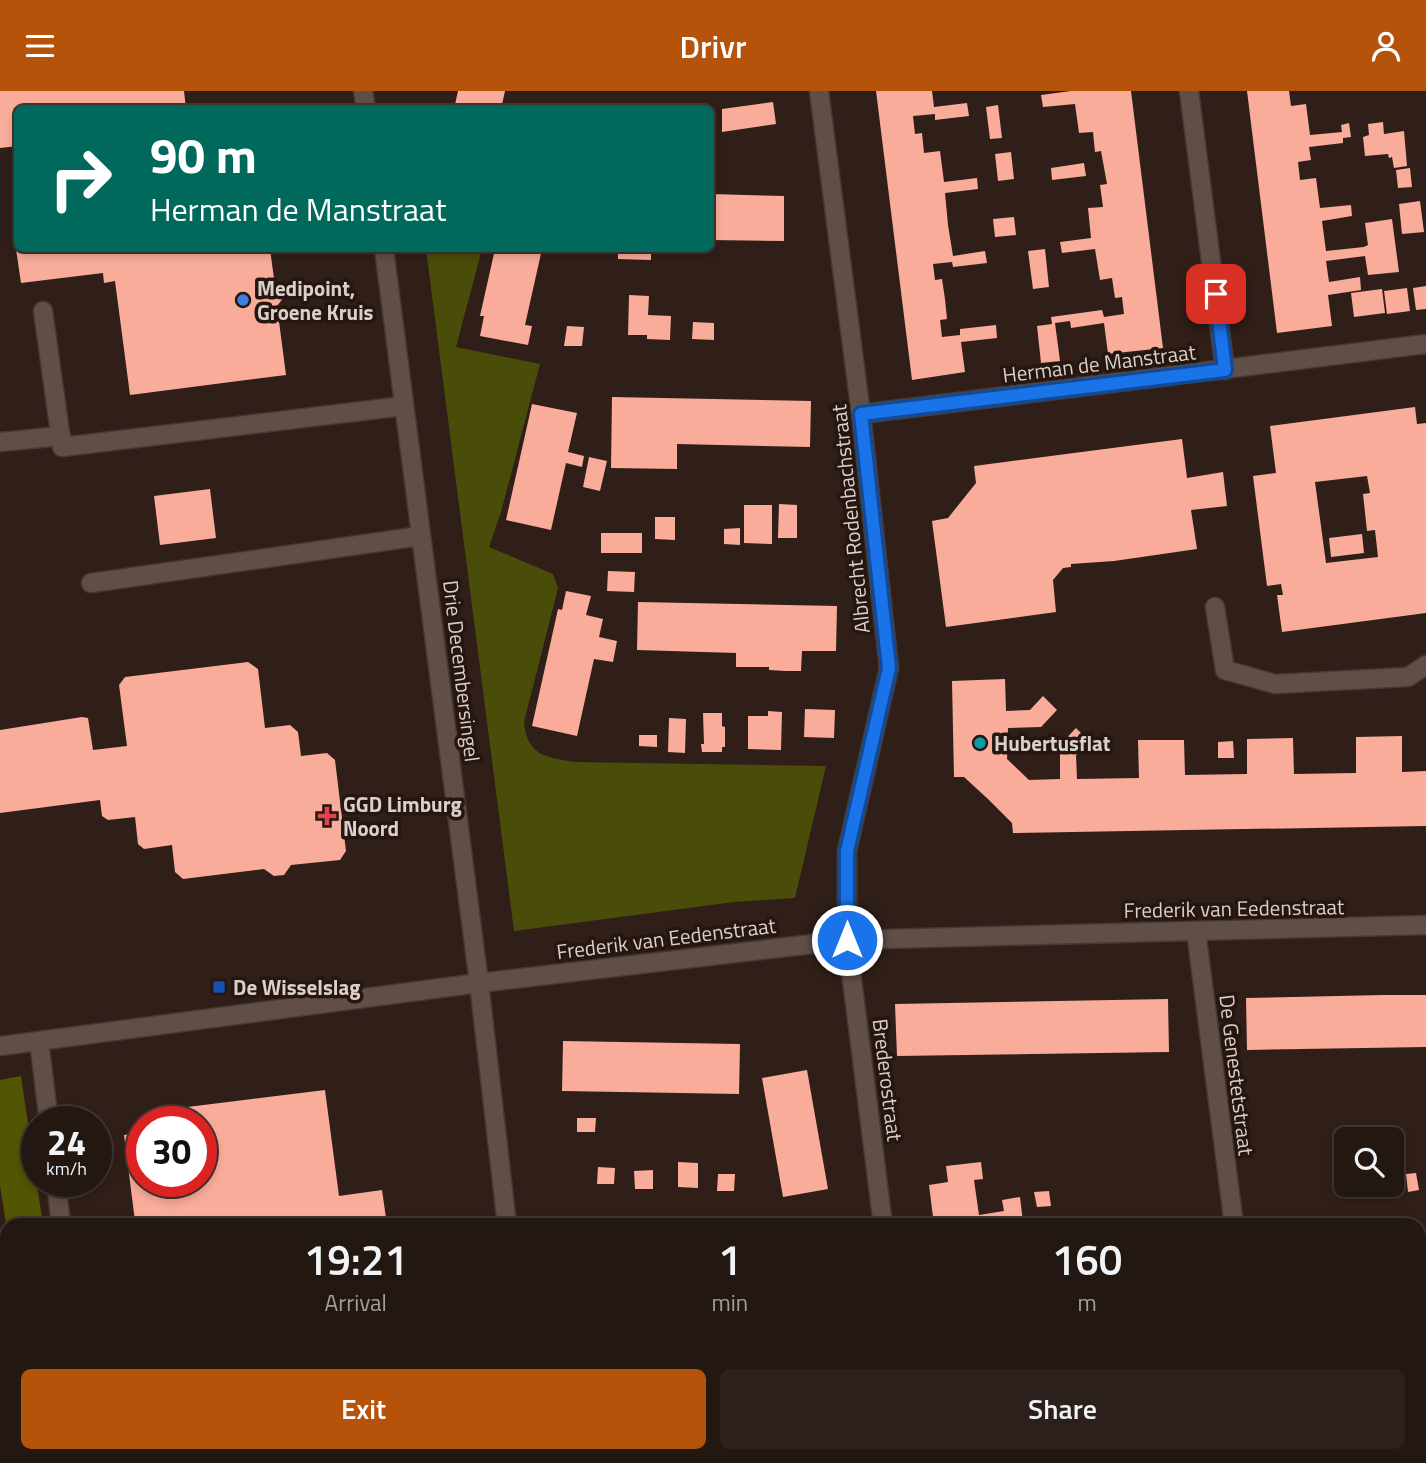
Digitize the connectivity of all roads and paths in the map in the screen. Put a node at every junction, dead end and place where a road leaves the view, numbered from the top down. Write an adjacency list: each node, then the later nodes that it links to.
1 (818, 91): 8 (street, Albrecht Rodenbachstraat)
2 (1189, 91): 6 (street)
3 (384, 252): 7 (street, Drie Decembersingel)
4 (43, 311): 9 (street)
5 (1426, 344): 6 (street, Herman de Manstraat)
6 (1225, 370): 8 (street, Herman de Manstraat)
7 (404, 406): 9 (street); 11 (street, Drie Decembersingel)
8 (861, 414): 17 (street, Albrecht Rodenbachstraat)
9 (61, 436): 10 (street)
10 (0, 442)
11 (421, 536): 12 (street); 18 (street, Drie Decembersingel)
12 (91, 583)
13 (1216, 607): 14 (street)
14 (1426, 665)
15 (1426, 925): 16 (street, Frederik van Eedenstraat)
16 (1196, 931): 17 (street, Frederik van Eedenstraat); 26 (street, De Genestetstraat)
17 (847, 940): 18 (street, Frederik van Eedenstraat); 25 (street, Brederostraat)
18 (479, 983): 19 (street, Frederik van Eedenstraat); 24 (street, Drie Decembersingel)
19 (39, 1041): 20 (street, Frederik van Eedenstraat); 21 (street)
20 (0, 1047)
21 (47, 1106)
22 (58, 1197): 23 (street)
23 (60, 1218)
24 (506, 1218)
25 (882, 1218)
26 (1233, 1218)

